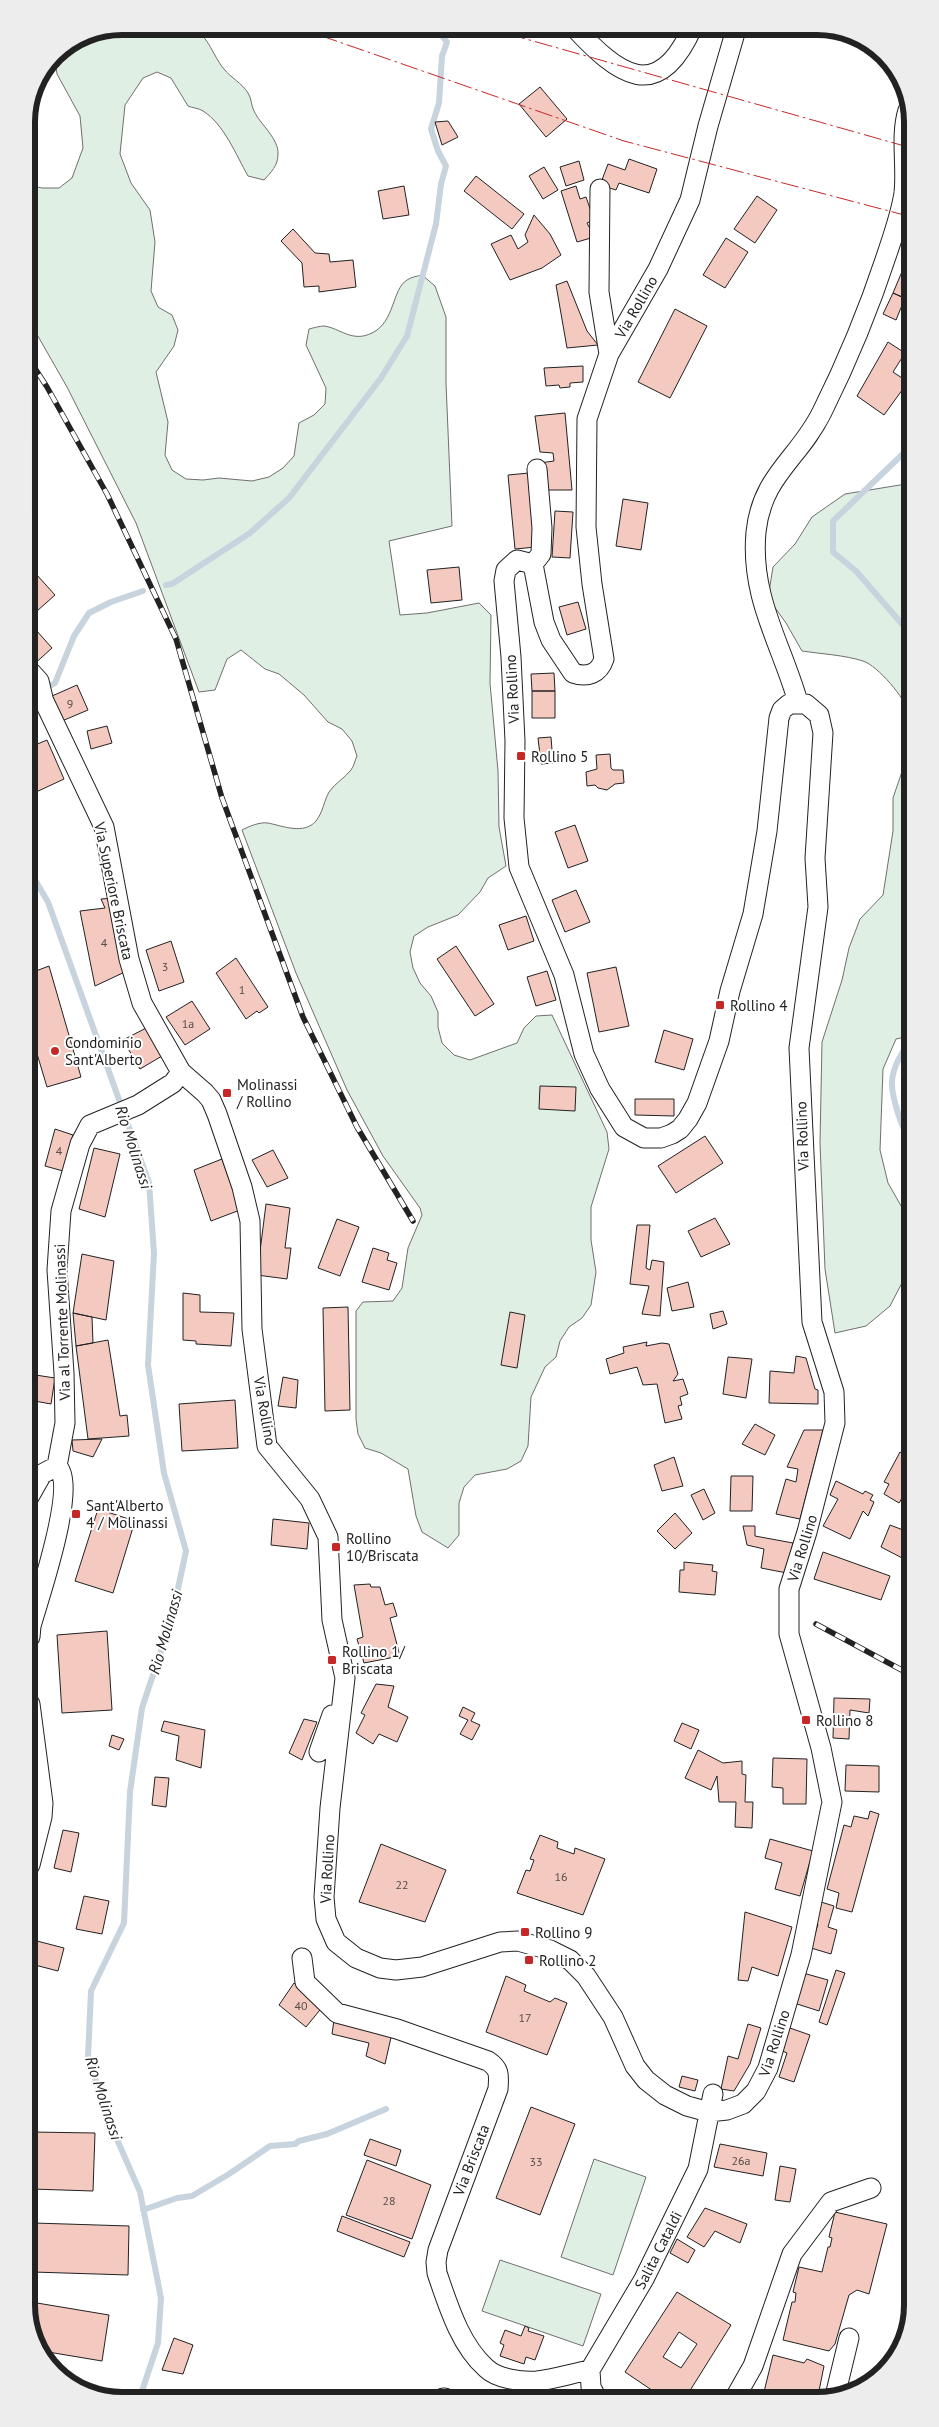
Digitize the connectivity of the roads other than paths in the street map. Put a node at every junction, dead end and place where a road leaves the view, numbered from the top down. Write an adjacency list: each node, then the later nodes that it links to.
1 (582, 35): 2 (street)
2 (689, 35)
3 (734, 35): 6 (street, Via Rollino)
4 (600, 189): 6 (street)
5 (904, 194): 12 (street)
6 (609, 354): 8 (street, Via Rollino)
7 (537, 469): 8 (street)
8 (533, 564): 12 (street, Via Rollino)
9 (35, 677): 11 (street)
10 (35, 693): 11 (street, Via Superiore Briscata)
11 (43, 699): 13 (street, Via Superiore Briscata)
12 (798, 702): 22 (street, Via Rollino)
13 (177, 1077): 14 (street, Via al Torrente Molinassi); 17 (street, Via Rollino)
14 (57, 1466): 15 (street); 16 (street)
15 (35, 1486)
16 (35, 1611)
17 (345, 1678): 19 (street); 22 (street, Via Rollino)
18 (35, 1742): 20 (street)
19 (319, 1752)
20 (35, 1844)
21 (302, 1958): 25 (street, Via Briscata)
22 (711, 2103): 25 (street, Salita Cataldi)
23 (872, 2188): 28 (street)
24 (849, 2338): 26 (street)
25 (590, 2370): 27 (street)
26 (837, 2389)
27 (594, 2392)
28 (738, 2392)

